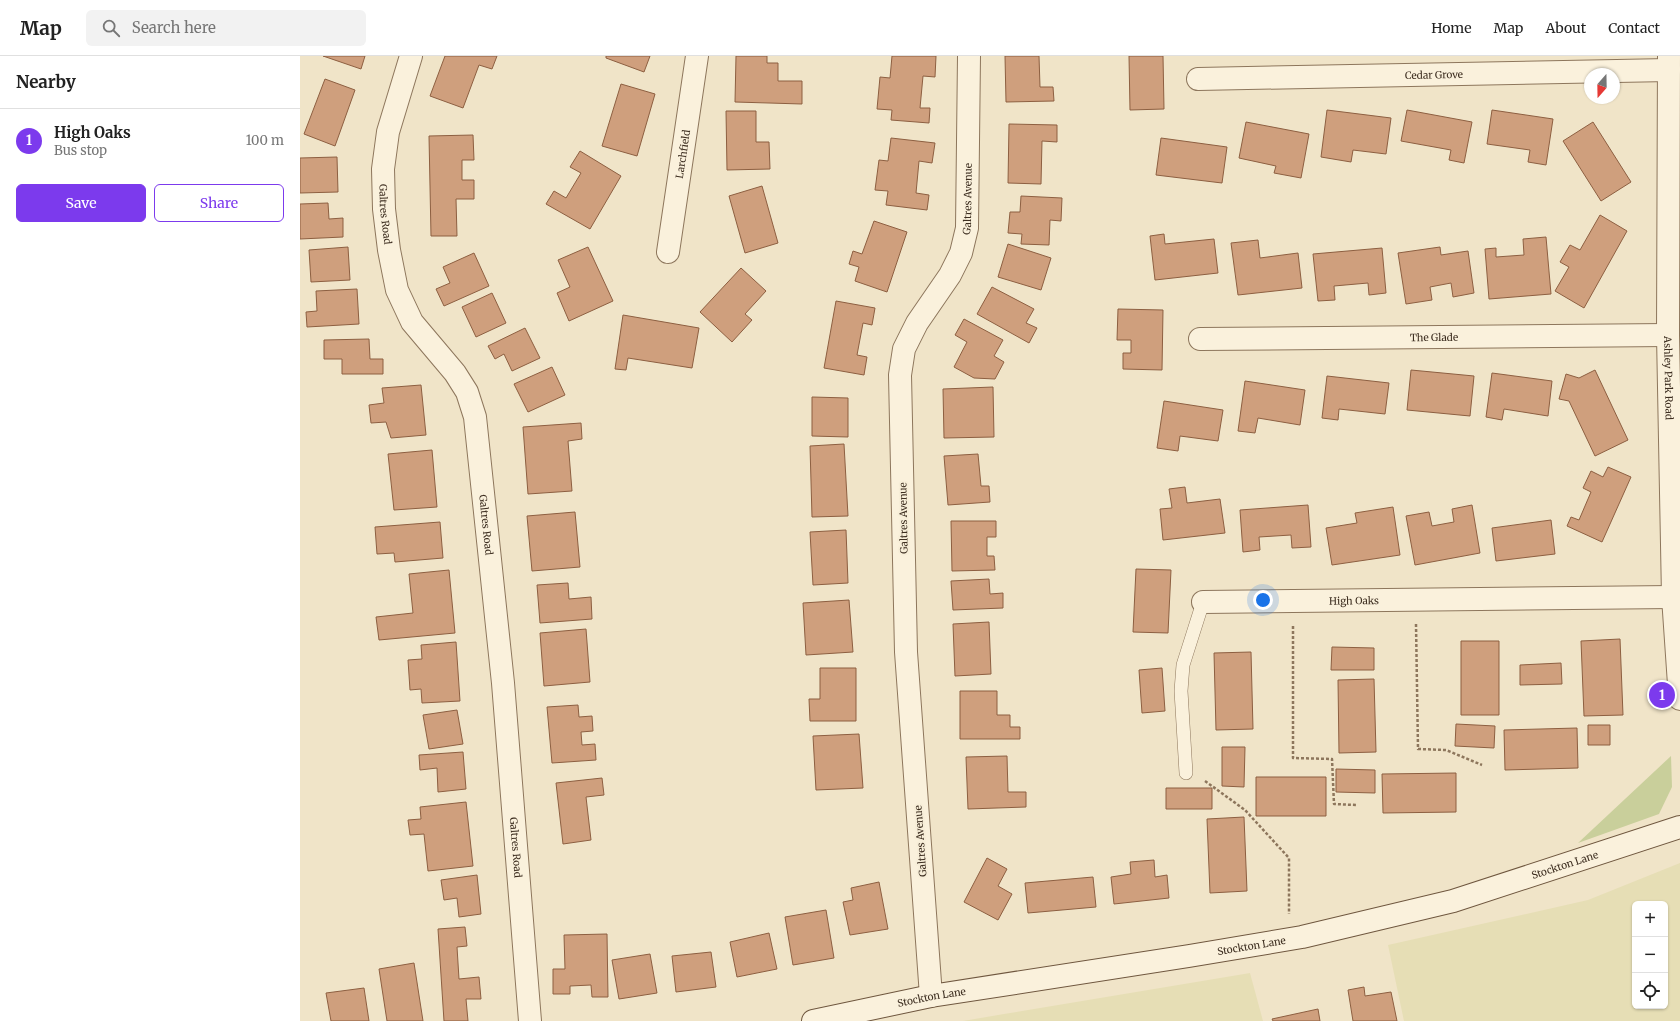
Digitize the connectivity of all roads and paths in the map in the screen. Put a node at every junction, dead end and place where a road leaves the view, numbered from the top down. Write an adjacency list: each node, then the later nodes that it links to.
1 (411, 56): 20 (street, Galtres Road)
2 (697, 56): 6 (street, Larchfield)
3 (969, 56): 19 (street, Galtres Avenue)
4 (1669, 63): 5 (street, Cedar Grove); 7 (street, Ashley Park Road)
5 (1198, 79)
6 (668, 252)
7 (1668, 335): 8 (street, The Glade); 9 (street, Ashley Park Road)
8 (1200, 339)
9 (1673, 597): 10 (street, High Oaks); 13 (street, Ashley Park Road)
10 (1415, 600): 11 (street, High Oaks); 14 (path)
11 (1294, 601): 12 (street, High Oaks); 16 (path)
12 (1204, 602): 15 (lane)
13 (1680, 699)
14 (1482, 765)
15 (1186, 773): 18 (path)
16 (1356, 806)
17 (1680, 827): 18 (street, Stockton Lane)
18 (1289, 939): 19 (street, Stockton Lane)
19 (931, 996): 21 (street, Stockton Lane)
20 (530, 1021)
21 (813, 1021)

